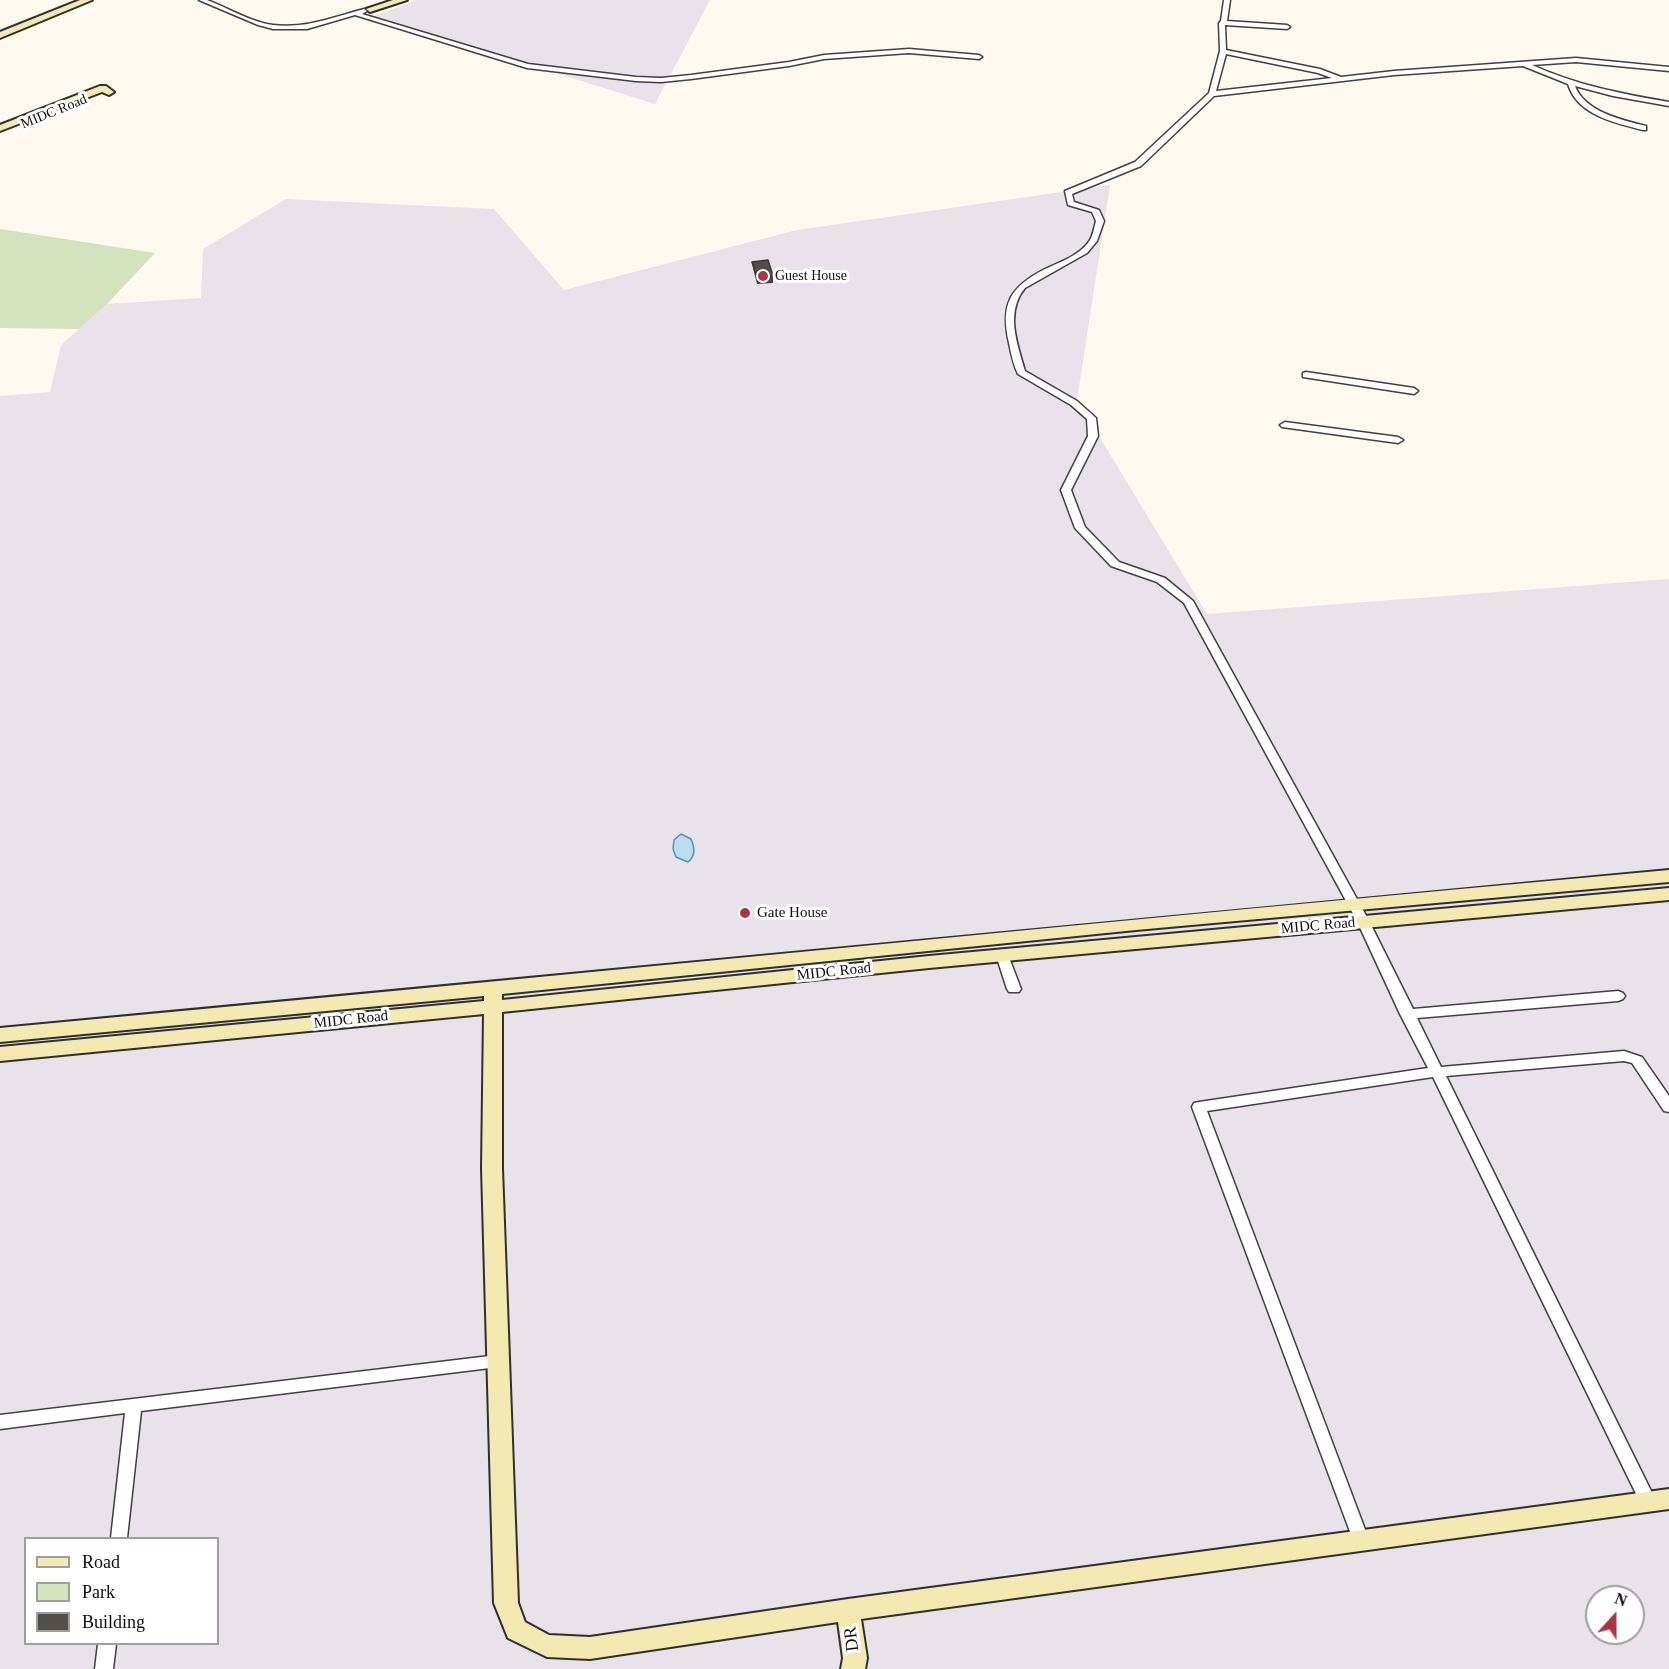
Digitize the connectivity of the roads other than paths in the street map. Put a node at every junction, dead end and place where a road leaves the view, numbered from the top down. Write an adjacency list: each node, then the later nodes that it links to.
1 (88, 0): 10 (main road)
2 (202, 0): 7 (street)
3 (383, 0): 6 (main road)
4 (403, 0): 6 (main road)
5 (1227, 0): 8 (street)
6 (370, 9): 7 (street)
7 (357, 14): 12 (street)
8 (1224, 22): 9 (street); 11 (street)
9 (1287, 27)
10 (0, 35)
11 (1223, 51): 15 (street); 17 (street)
12 (979, 57)
13 (1523, 64): 14 (street); 15 (street); 16 (street)
14 (1669, 69)
15 (1341, 79): 17 (street)
16 (1571, 84): 18 (street); 20 (street)
17 (1212, 94): 28 (street)
18 (1669, 104)
19 (0, 128): 21 (main road, MIDC Road)
20 (1642, 128)
21 (0, 134)
22 (1306, 375): 23 (street)
23 (1414, 391)
24 (1285, 426): 25 (street)
25 (1398, 440)
26 (1669, 876): 28 (main road, MIDC Road)
27 (1669, 894): 29 (main road, MIDC Road)
28 (1354, 905): 29 (street); 33 (main road, MIDC Road)
29 (1363, 921): 30 (main road, MIDC Road); 34 (street)
30 (1002, 955): 31 (street); 33 (main road, MIDC Road)
31 (1014, 989)
32 (1618, 996): 34 (street)
33 (494, 998): 35 (main road, MIDC Road); 36 (main road, MIDC Road); 39 (main road)
34 (1407, 1014): 37 (street)
35 (0, 1035)
36 (0, 1054)
37 (1436, 1072): 38 (street); 42 (street); 44 (street)
38 (1669, 1107)
39 (498, 1360): 40 (street); 45 (main road)
40 (134, 1406): 41 (street); 43 (street)
41 (0, 1422)
42 (1659, 1500): 44 (main road)
43 (119, 1537)
44 (1361, 1540): 45 (main road)
45 (848, 1610): 48 (main road, DR)
46 (107, 1645): 47 (street)
47 (104, 1669)
48 (853, 1669)

